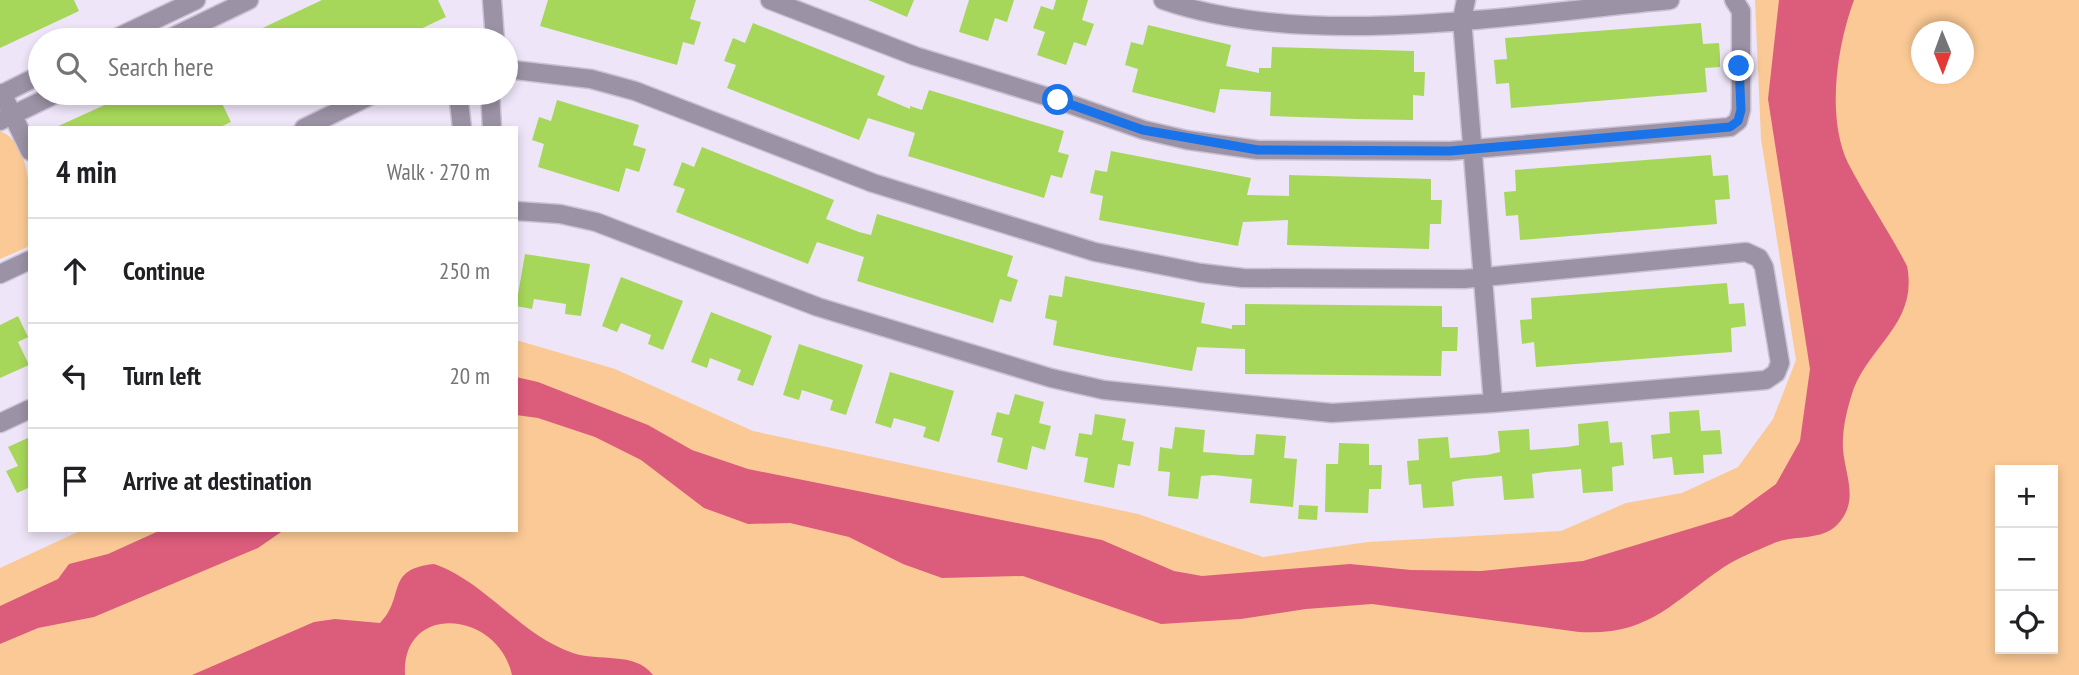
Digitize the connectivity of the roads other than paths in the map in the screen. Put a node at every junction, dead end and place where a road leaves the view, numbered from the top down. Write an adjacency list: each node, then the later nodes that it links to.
1 (195, 0): 10 (street)
2 (249, 0): 11 (street)
3 (492, 0): 12 (street)
4 (770, 0): 25 (street)
5 (1163, 0): 9 (street)
6 (1466, 0): 9 (street)
7 (1670, 0): 9 (street)
8 (1734, 0): 25 (street)
9 (1462, 19): 25 (street)
10 (137, 28)
11 (191, 28)
12 (494, 28)
13 (518, 70): 29 (street)
14 (28, 81): 15 (street)
15 (1, 94): 20 (street)
16 (33, 105): 20 (street)
17 (351, 105): 21 (street)
18 (459, 105): 22 (street)
19 (491, 105): 23 (street)
20 (6, 118): 24 (street)
21 (308, 126)
22 (462, 126)
23 (492, 126)
24 (28, 148)
25 (1473, 149): 29 (street)
26 (518, 211): 30 (street)
27 (28, 261): 28 (street)
28 (0, 274)
29 (1483, 277): 30 (street); 30 (street)
30 (1493, 403)
31 (28, 410): 32 (street)
32 (0, 423)

